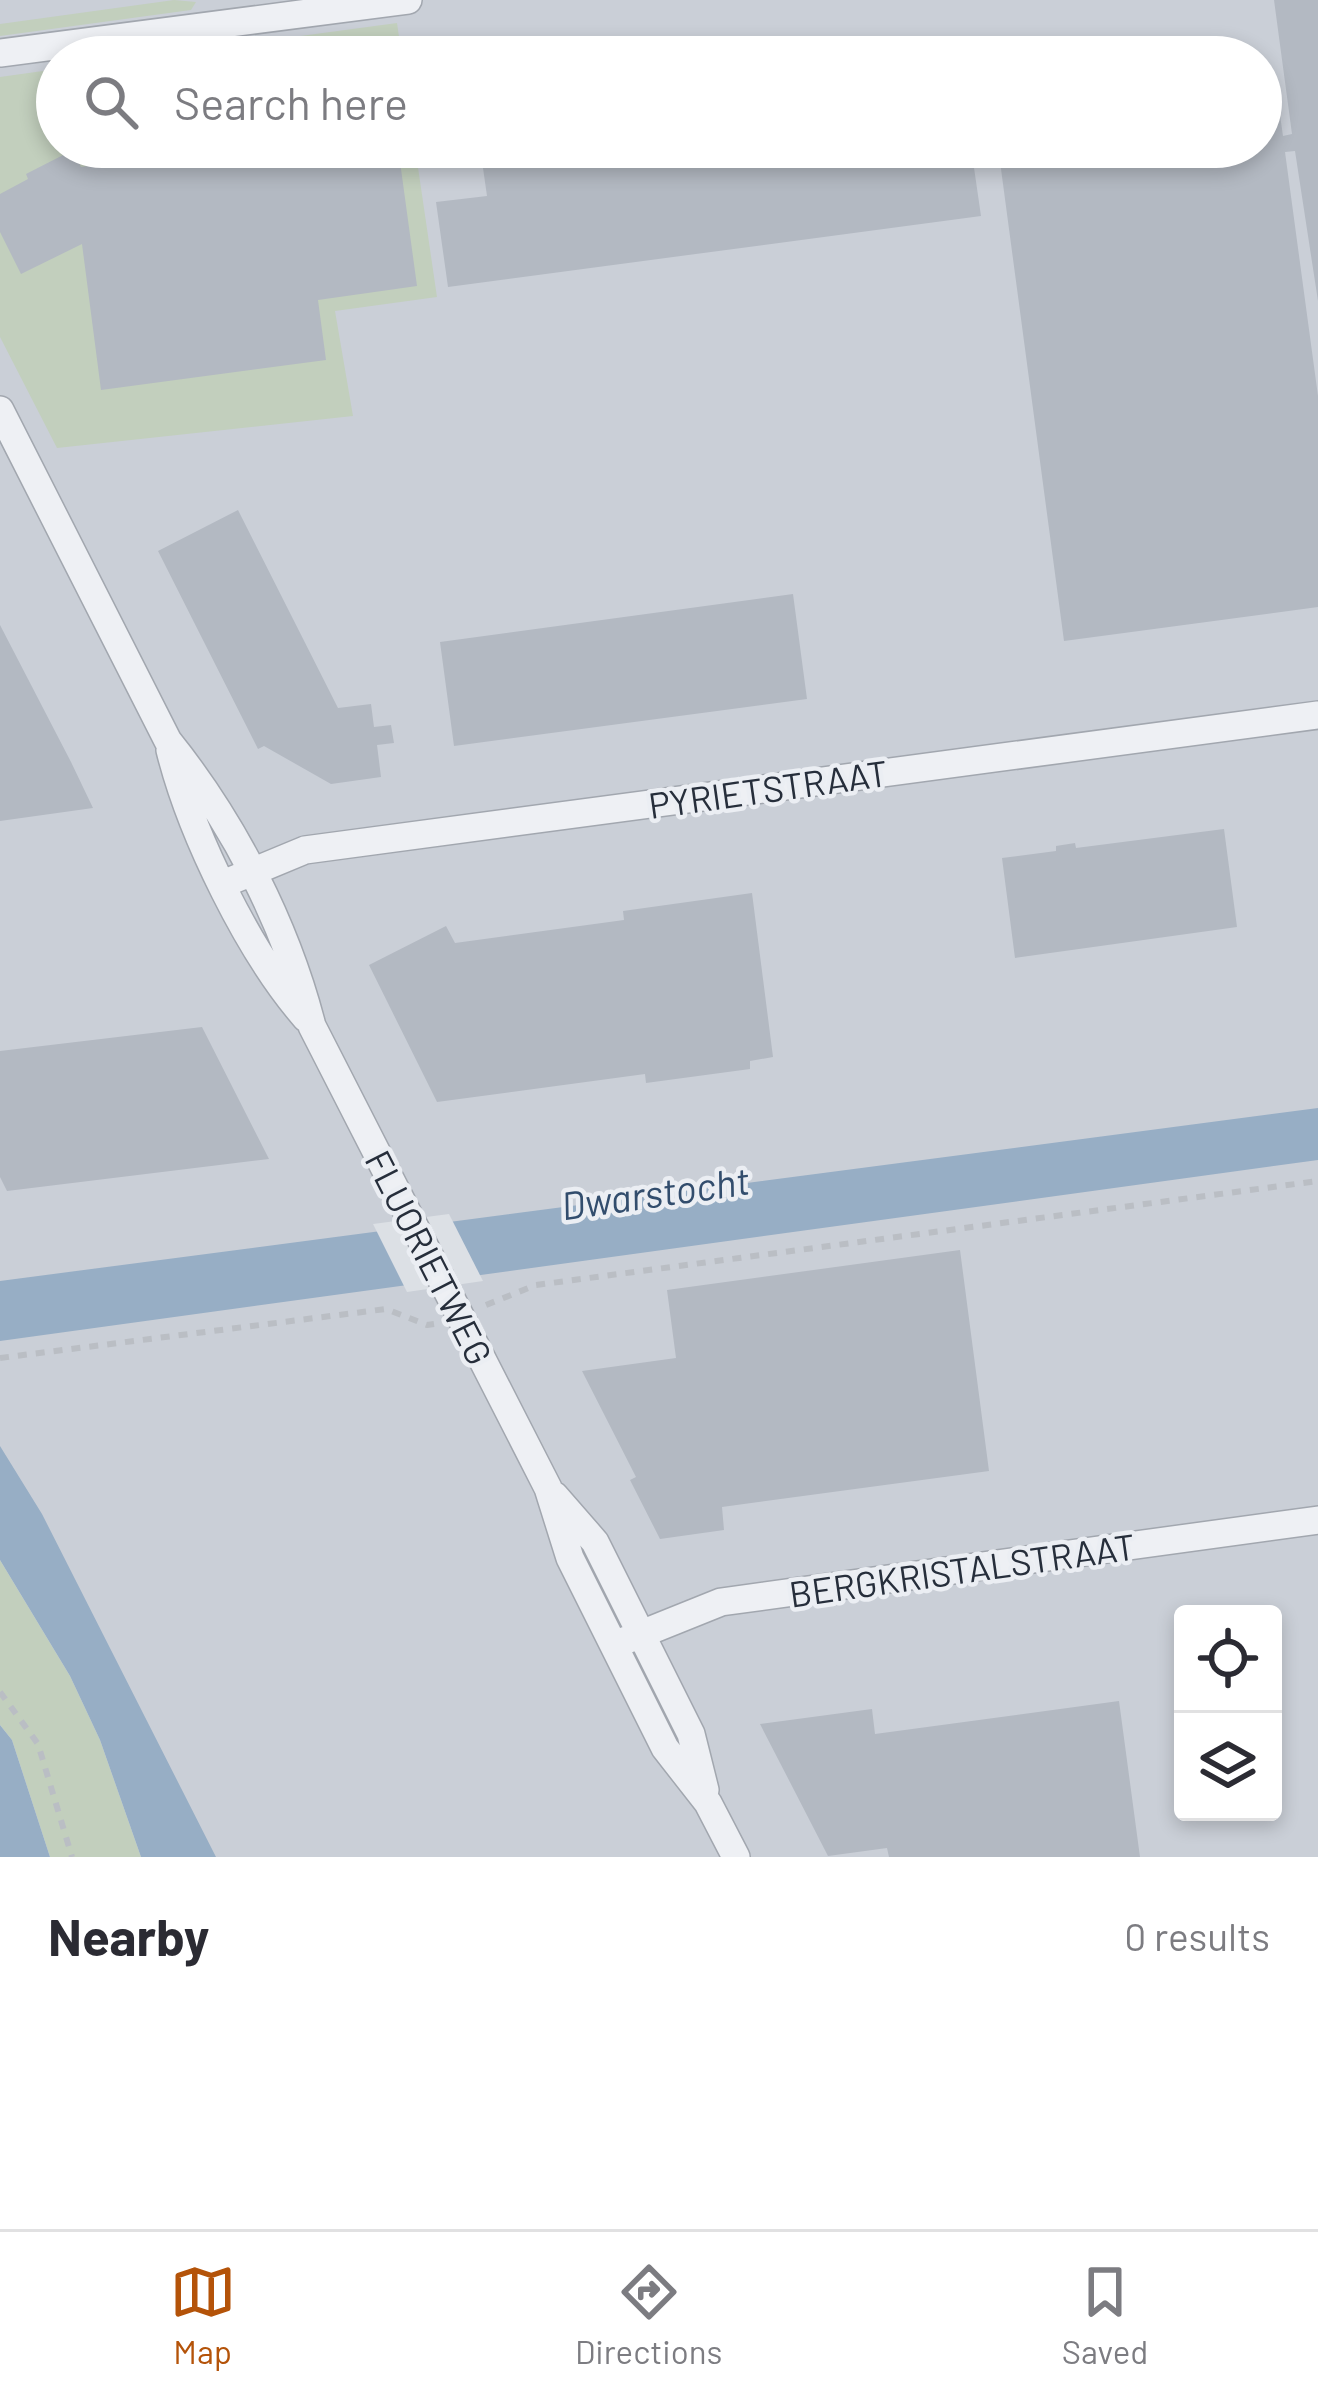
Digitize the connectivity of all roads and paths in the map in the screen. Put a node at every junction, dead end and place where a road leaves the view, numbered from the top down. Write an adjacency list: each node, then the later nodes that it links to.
1 (408, 0): 2 (street)
2 (131, 36)
3 (36, 48): 4 (street)
4 (0, 53)
5 (0, 410): 7 (street, FLUORIETWEG)
6 (1318, 715): 8 (street, PYRIETSTRAAT)
7 (168, 741): 8 (street, FLUORIETWEG); 9 (street, FLUORIETWEG)
8 (250, 872): 9 (street, PYRIETSTRAAT); 10 (street, FLUORIETWEG)
9 (223, 884): 10 (street, FLUORIETWEG)
10 (313, 1026): 12 (street, FLUORIETWEG)
11 (1318, 1180): 12 (path)
12 (460, 1316): 13 (path); 15 (street, FLUORIETWEG)
13 (0, 1358)
14 (1318, 1520): 15 (street, BERGKRISTALSTRAAT)
15 (627, 1640): 18 (street, FLUORIETWEG)
16 (0, 1692): 17 (path)
17 (72, 1857)
18 (736, 1857)

